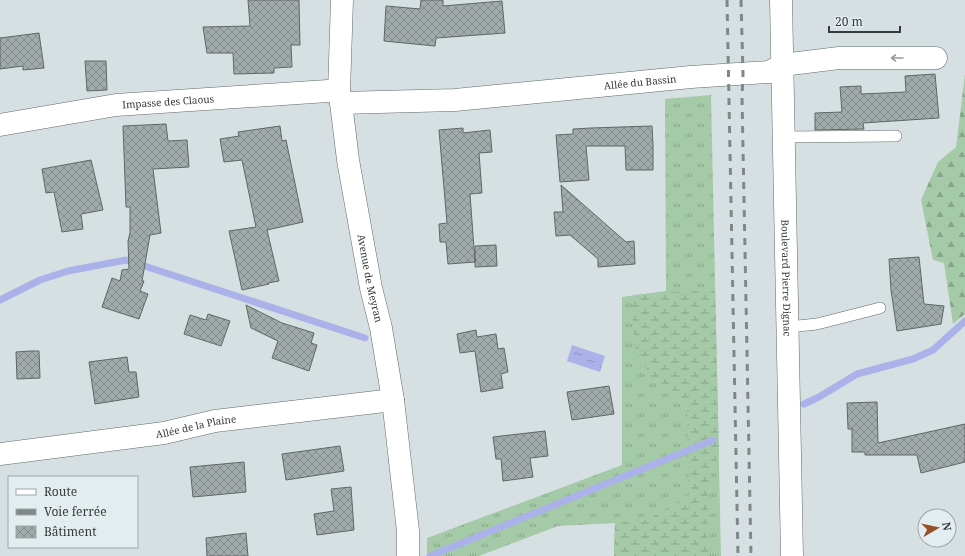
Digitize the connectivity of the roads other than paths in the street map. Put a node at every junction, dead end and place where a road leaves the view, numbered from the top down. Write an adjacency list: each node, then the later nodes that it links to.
1 (342, 0): 5 (street, Avenue de Meyran)
2 (781, 0): 4 (street, Boulevard Pierre Dignac)
3 (936, 58): 4 (street, Allée du Bassin, one-way to 4)
4 (782, 65): 5 (street, Allée du Bassin); 8 (street, Boulevard Pierre Dignac)
5 (340, 98): 6 (street, Impasse des Claous); 11 (street, Avenue de Meyran)
6 (0, 125)
7 (896, 136): 8 (lane)
8 (784, 137): 10 (street, Boulevard Pierre Dignac)
9 (880, 308): 10 (lane)
10 (788, 327): 14 (street, Boulevard Pierre Dignac)
11 (393, 400): 12 (street, Allée de la Plaine); 13 (street, Avenue de Meyran)
12 (0, 454)
13 (408, 556)
14 (792, 556)

